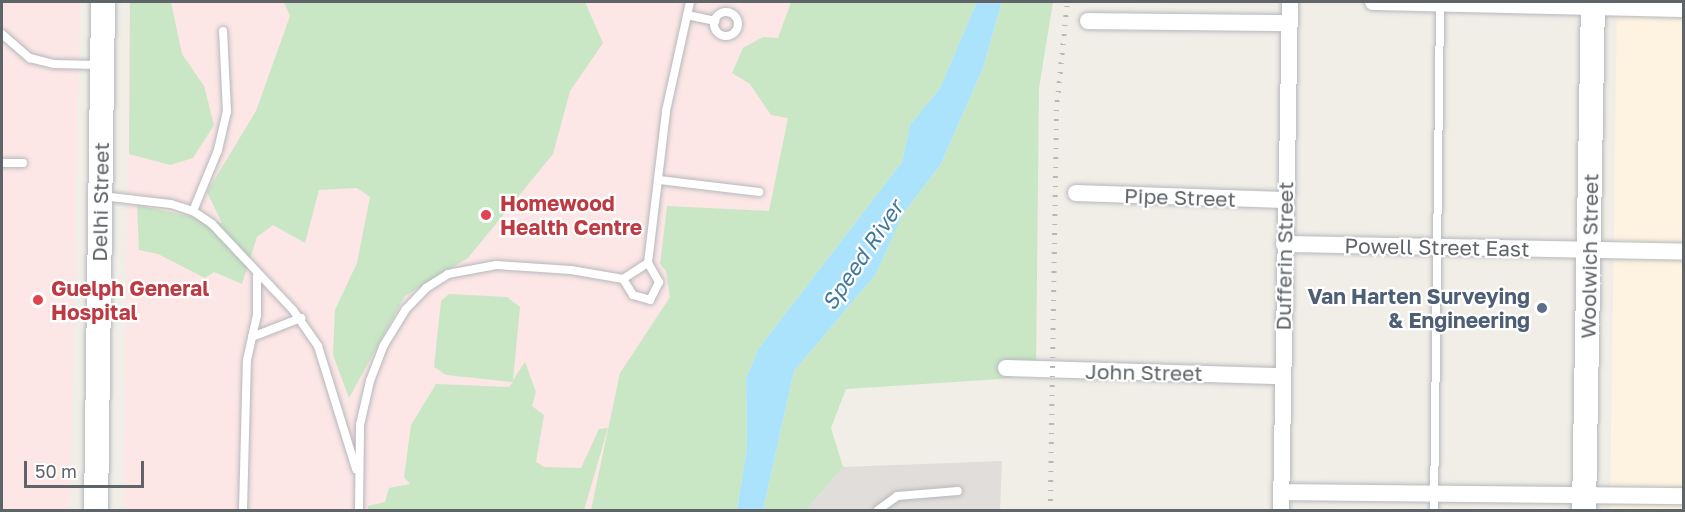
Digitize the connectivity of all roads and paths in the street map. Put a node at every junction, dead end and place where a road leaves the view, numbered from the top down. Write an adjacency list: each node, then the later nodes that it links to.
1 (104, 2): 14 (street, Delhi Street)
2 (690, 2): 8 (lane)
3 (1290, 2): 11 (street, Dufferin Street)
4 (1373, 2): 5 (street)
5 (1440, 2): 6 (street); 24 (lane)
6 (1593, 5): 7 (street); 25 (street, Woolwich Street)
7 (1683, 9)
8 (687, 15): 9 (lane); 17 (lane)
9 (715, 21)
10 (1088, 21): 11 (street)
11 (1289, 23): 21 (street, Dufferin Street)
12 (223, 31): 22 (lane)
13 (2, 34): 14 (lane)
14 (102, 66): 20 (street, Delhi Street)
15 (2, 163): 16 (lane)
16 (23, 163)
17 (659, 180): 18 (lane); 27 (lane)
18 (759, 192)
19 (1076, 193): 21 (street, Pipe Street)
20 (100, 196): 22 (lane); 40 (street, Delhi Street)
21 (1284, 200): 23 (street, Dufferin Street)
22 (193, 211): 28 (lane)
23 (1284, 244): 24 (street, Powell Street East); 33 (street, Dufferin Street)
24 (1439, 247): 25 (street, Powell Street East); 38 (lane)
25 (1590, 251): 26 (street, Powell Street East); 39 (street, Woolwich Street)
26 (1683, 252)
27 (648, 263): 29 (lane); 29 (lane)
28 (257, 275): 30 (lane); 31 (lane)
29 (623, 279): 34 (lane)
30 (301, 318): 31 (lane); 34 (lane)
31 (252, 337): 41 (lane)
32 (1006, 368): 33 (street, John Street)
33 (1282, 376): 36 (street, Dufferin Street)
34 (357, 472): 42 (lane)
35 (958, 491): 43 (lane)
36 (1282, 492): 38 (street); 44 (street, Dufferin Street)
37 (1683, 496): 39 (street)
38 (1434, 502): 39 (street)
39 (1585, 502)
40 (96, 510)
41 (243, 510)
42 (359, 510)
43 (878, 510)
44 (1281, 510)

